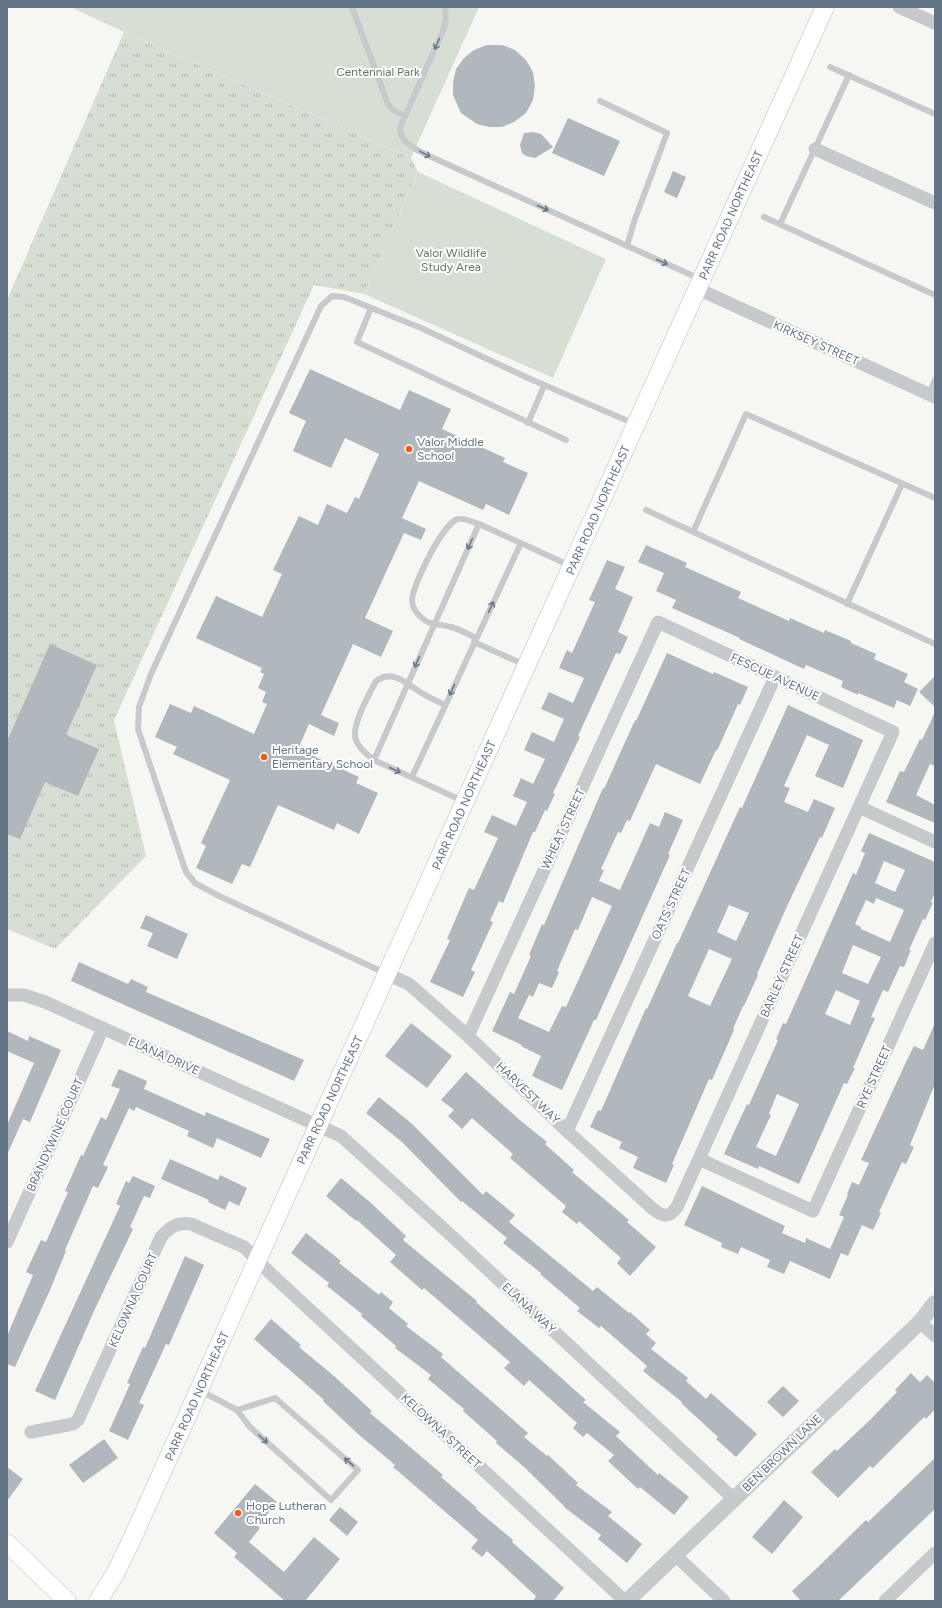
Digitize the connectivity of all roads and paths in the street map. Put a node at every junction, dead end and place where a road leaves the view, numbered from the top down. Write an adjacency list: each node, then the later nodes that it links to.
1 (352, 7): 10 (lane)
2 (445, 7): 10 (lane, one-way to 10)
3 (825, 7): 16 (main road, PARR ROAD NORTHEAST)
4 (899, 7): 5 (street)
5 (935, 23)
6 (830, 67): 7 (lane)
7 (850, 75): 9 (lane); 11 (lane)
8 (600, 101): 15 (lane)
9 (935, 114)
10 (405, 116): 15 (lane, one-way to 15)
11 (815, 149): 12 (street); 14 (lane)
12 (935, 203)
13 (764, 217): 14 (lane)
14 (780, 224): 17 (lane)
15 (627, 246): 16 (lane, one-way to 16)
16 (700, 284): 21 (street, KIRKSEY STREET); 23 (main road, PARR ROAD NORTHEAST)
17 (935, 295)
18 (371, 308): 20 (lane); 22 (lane); 48 (lane)
19 (935, 380): 21 (lane)
20 (544, 386): 22 (lane); 23 (lane)
21 (932, 395)
22 (528, 423): 24 (lane)
23 (636, 425): 31 (main road, PARR ROAD NORTHEAST)
24 (566, 440)
25 (902, 484): 26 (lane); 29 (lane); 32 (lane)
26 (935, 498)
27 (646, 510): 29 (lane)
28 (479, 524): 30 (lane); 34 (lane, one-way to 34); 34 (lane)
29 (693, 532): 32 (lane)
30 (521, 543): 31 (lane); 35 (lane, one-way to 30)
31 (572, 566): 37 (main road, PARR ROAD NORTHEAST)
32 (847, 604): 36 (lane)
33 (658, 622): 38 (street, FESCUE AVENUE); 51 (street, WHEAT STREET)
34 (434, 625): 35 (lane); 39 (lane, one-way to 39)
35 (475, 640): 37 (lane); 40 (lane, one-way to 40)
36 (935, 644)
37 (527, 666): 44 (main road, PARR ROAD NORTHEAST)
38 (775, 677): 41 (street, FESCUE AVENUE); 53 (street, OATS STREET)
39 (408, 683): 40 (lane); 42 (lane); 42 (lane)
40 (445, 705): 43 (lane)
41 (893, 732): 45 (street, BARLEY STREET)
42 (374, 760): 43 (lane, one-way to 43)
43 (412, 778): 44 (lane)
44 (465, 802): 48 (main road, PARR ROAD NORTHEAST)
45 (859, 807): 46 (street); 54 (street, BARLEY STREET)
46 (935, 842)
47 (935, 943): 54 (street, RYE STREET)
48 (387, 974): 51 (street, HARVEST WAY); 52 (main road, PARR ROAD NORTHEAST)
49 (7, 995): 50 (street, ELANA DRIVE)
50 (103, 1028): 52 (street, ELANA DRIVE); 56 (street, BRANDYWINE COURT)
51 (468, 1036): 53 (street, HARVEST WAY)
52 (318, 1126): 57 (main road, PARR ROAD NORTHEAST); 64 (street, ELANA WAY)
53 (567, 1131): 55 (street, HARVEST WAY)
54 (699, 1159): 55 (street, BARLEY STREET)
55 (667, 1215)
56 (7, 1242)
57 (258, 1260): 61 (main road, PARR ROAD NORTHEAST); 63 (street, KELOWNA COURT); 70 (street, KELOWNA STREET)
58 (935, 1302): 59 (street, BEN BROWN LANE)
59 (920, 1322): 60 (street); 64 (street, BEN BROWN LANE)
60 (935, 1336)
61 (199, 1390): 62 (lane); 69 (main road, PARR ROAD NORTHEAST)
62 (237, 1410): 62 (lane, one-way to 62)
63 (31, 1432)
64 (734, 1499): 67 (street, BEN BROWN LANE)
65 (7, 1543): 68 (main road)
66 (935, 1553): 72 (street)
67 (675, 1555): 70 (street, BEN BROWN LANE); 71 (street)
68 (66, 1601)
69 (98, 1601)
70 (626, 1601)
71 (724, 1601)
72 (885, 1601)

